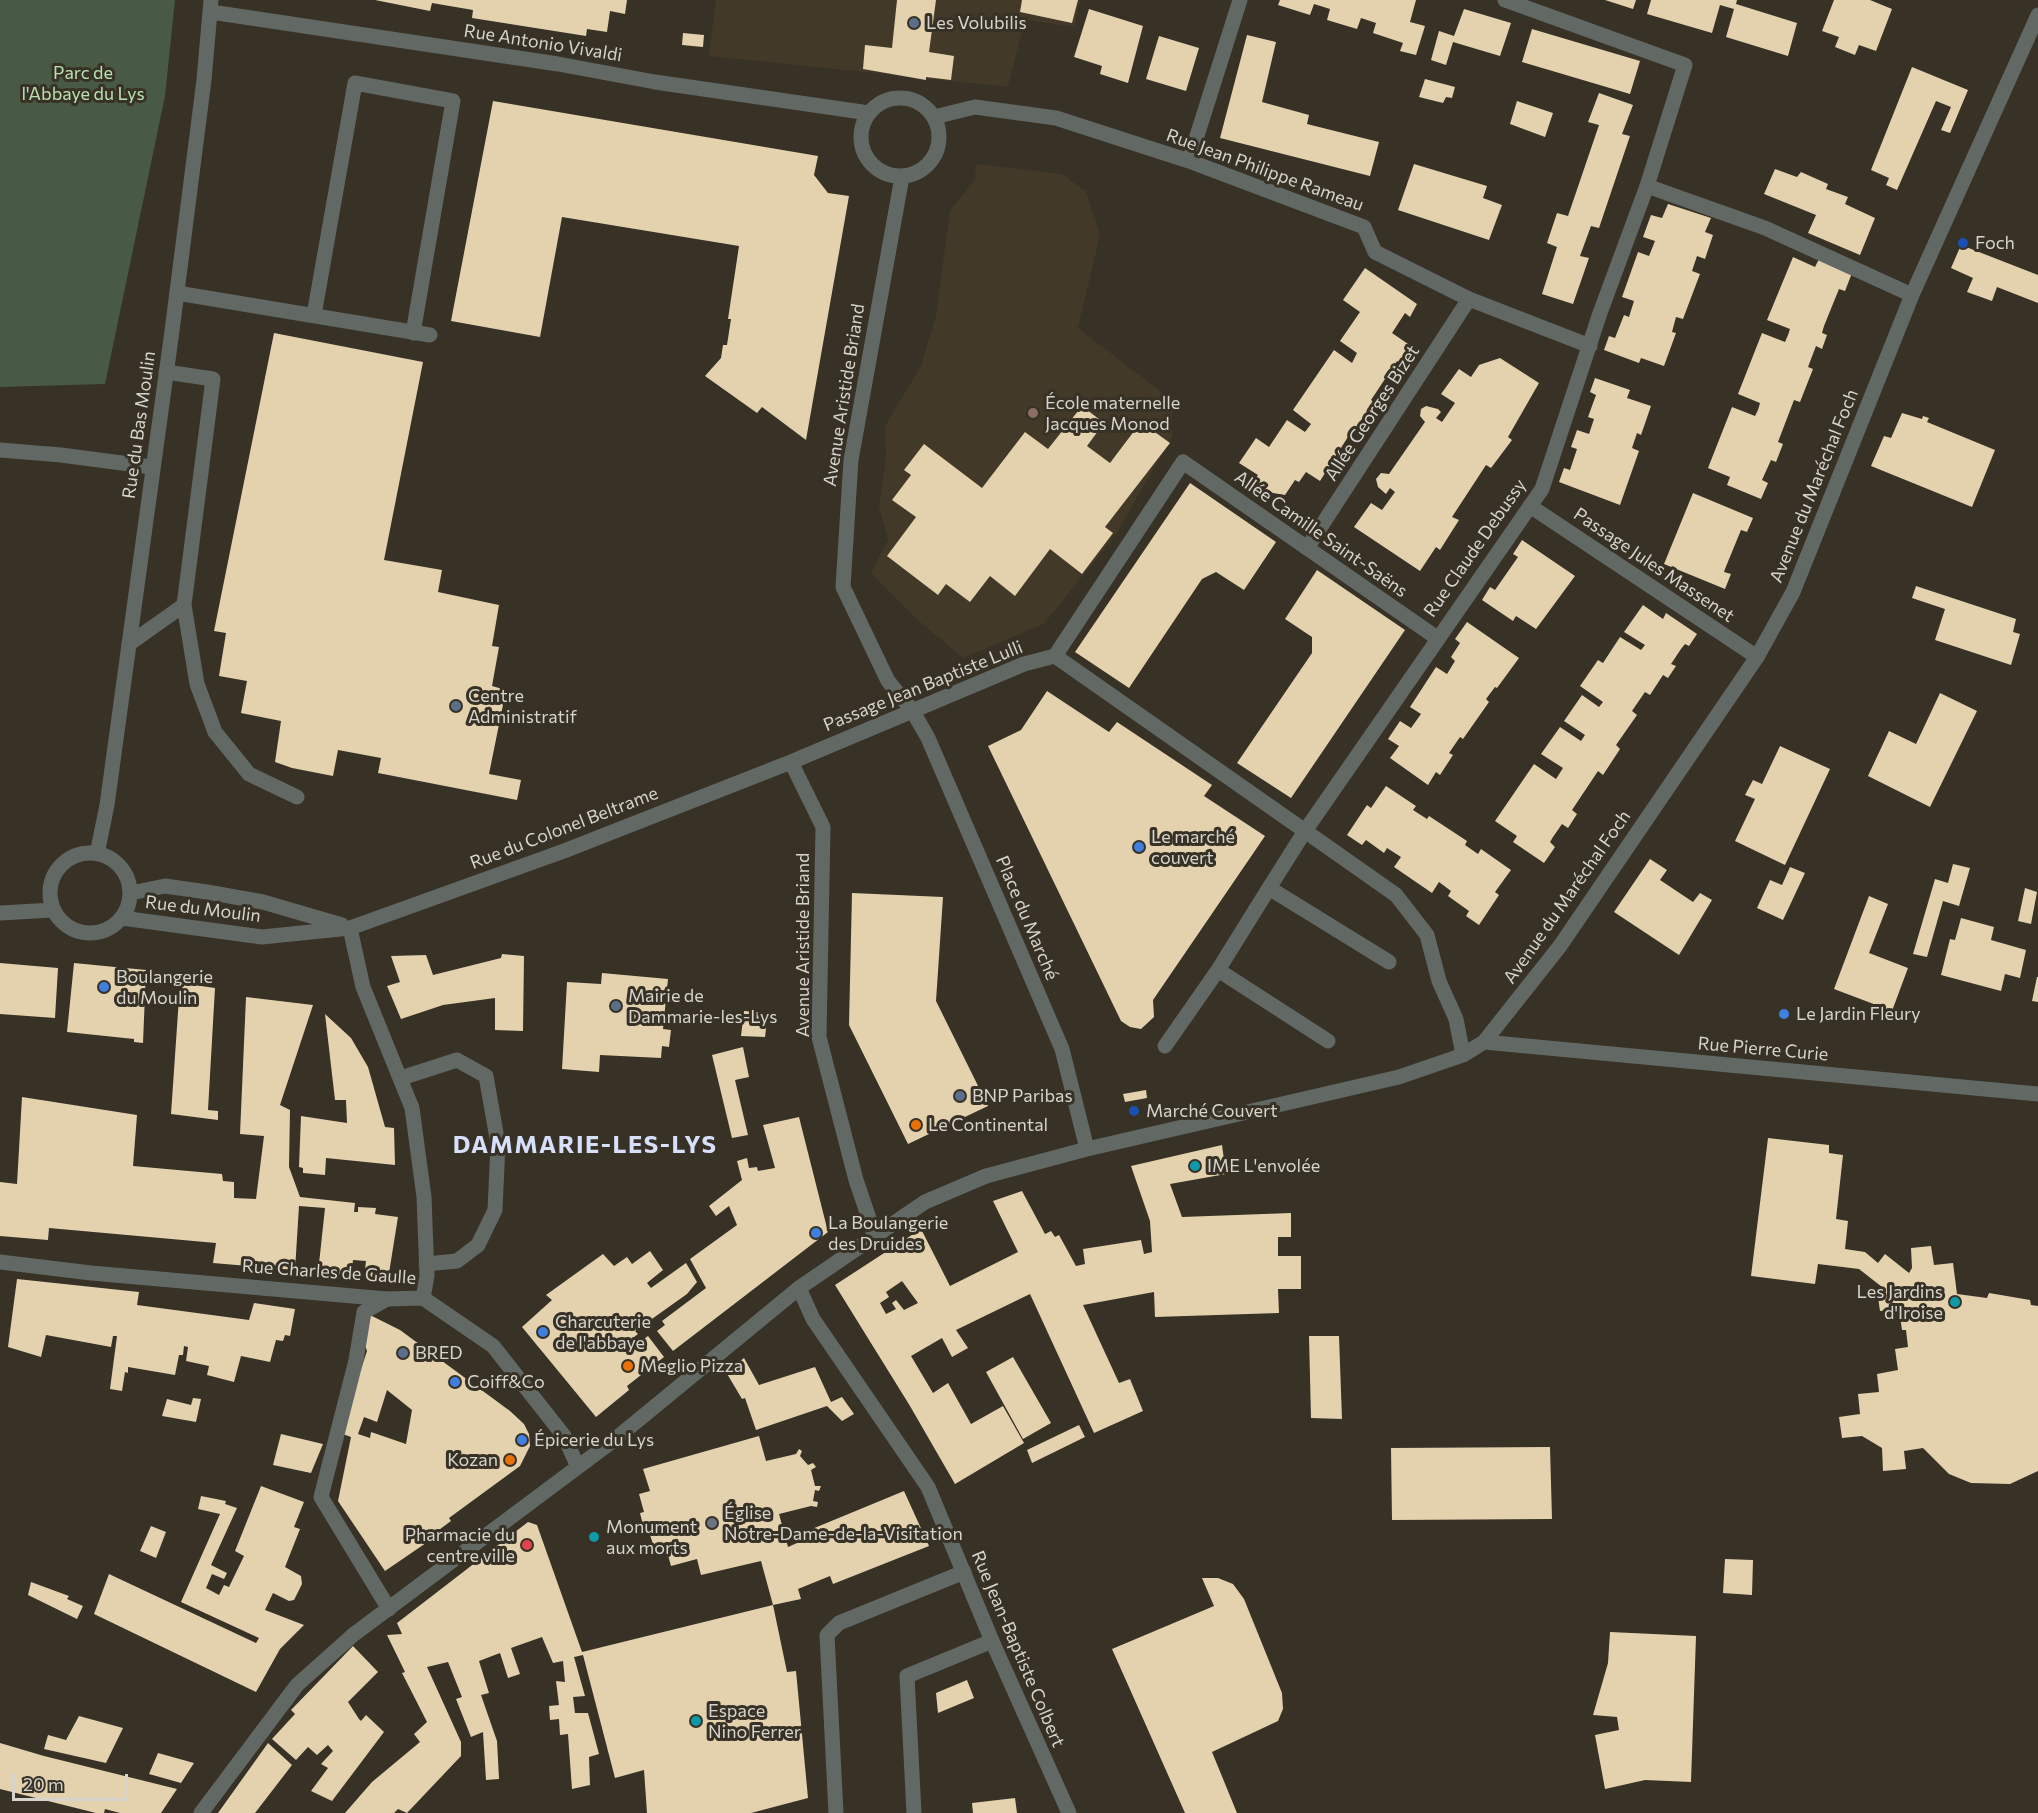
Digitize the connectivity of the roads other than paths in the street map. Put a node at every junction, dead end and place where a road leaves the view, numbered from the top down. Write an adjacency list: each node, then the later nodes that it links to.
1 (1240, 0): 7 (street)
2 (1505, 0): 9 (street, Rue Claude Debussy)
3 (211, 6): 5 (street, Rue Antonio Vivaldi); 10 (street, Rue du Bas Moulin)
4 (2038, 15): 11 (street, Avenue du Maréchal Foch)
5 (869, 113): 6 (street); 8 (street)
6 (934, 117): 7 (street, Rue Jean Philippe Rameau); 8 (street)
7 (1189, 161): 12 (street, Rue Jean Philippe Rameau)
8 (902, 177): 27 (street, Avenue Aristide Briand)
9 (1647, 186): 11 (street); 16 (street, Rue Claude Debussy)
10 (177, 293): 13 (street); 17 (street, Rue du Bas Moulin)
11 (1912, 295): 26 (street, Avenue du Maréchal Foch)
12 (1469, 299): 16 (street, Rue Jean Philippe Rameau); 21 (street, Allée Georges Bizet)
13 (314, 315): 14 (street); 14 (street)
14 (414, 333): 15 (street)
15 (430, 335)
16 (1590, 346): 20 (street, Rue Claude Debussy)
17 (166, 372): 19 (street, Rue du Bas Moulin); 22 (street)
18 (0, 450): 19 (street)
19 (152, 467): 24 (street, Rue du Bas Moulin)
20 (1530, 506): 23 (street, Rue Claude Debussy); 26 (street, Passage Jules Massenet)
21 (1307, 548): 23 (street, Allée Camille Saint-Saëns); 25 (street, Allée Camille Saint-Saëns)
22 (184, 605): 24 (street); 29 (street)
23 (1437, 638): 30 (street, Rue Claude Debussy)
24 (129, 644): 31 (street, Rue du Bas Moulin)
25 (1055, 656): 27 (street, Passage Jean Baptiste Lulli); 30 (street)
26 (1756, 657): 41 (street, Avenue du Maréchal Foch)
27 (912, 710): 28 (street, Passage Jean Baptiste Lulli); 46 (street, Place du Marché)
28 (791, 762): 37 (street, Rue du Colonel Beltrame); 47 (street, Avenue Aristide Briand)
29 (297, 797)
30 (1305, 831): 32 (street, Rue Claude Debussy); 43 (street)
31 (97, 854): 33 (street); 34 (street)
32 (1269, 888): 38 (street); 39 (street, Rue Claude Debussy)
33 (130, 893): 36 (street); 37 (street, Rue du Moulin)
34 (53, 910): 35 (street); 36 (street)
35 (0, 913)
36 (122, 918): 37 (street, Rue du Moulin)
37 (350, 928): 44 (street)
38 (1389, 962)
39 (1218, 970): 40 (street); 42 (street, Rue Claude Debussy)
40 (1328, 1041)
41 (1484, 1042): 43 (street, Avenue du Maréchal Foch); 45 (street, Rue Pierre Curie)
42 (1165, 1046)
43 (1463, 1056): 46 (street, Avenue du Maréchal Foch)
44 (401, 1078): 49 (street); 49 (street)
45 (2038, 1094)
46 (1087, 1149): 47 (street, Avenue du Maréchal Foch)
47 (875, 1236): 50 (street, Avenue du Maréchal Foch)
48 (0, 1262): 52 (street, Rue Charles de Gaulle)
49 (426, 1264): 51 (street)
50 (799, 1288): 53 (street, Avenue du Maréchal Foch); 54 (street, Rue Jean-Baptiste Colbert)
51 (423, 1298): 52 (street, Rue Charles de Gaulle); 53 (street, Rue Charles de Gaulle)
52 (387, 1299): 55 (street)
53 (578, 1467): 55 (street, Avenue du Maréchal Foch)
54 (964, 1572): 56 (street, Rue Jean-Baptiste Colbert); 58 (street)
55 (389, 1609): 57 (street, Avenue du Maréchal Foch)
56 (992, 1641): 59 (street); 60 (street, Rue Jean-Baptiste Colbert)
57 (201, 1813)
58 (836, 1813)
59 (914, 1813)
60 (1069, 1813)

